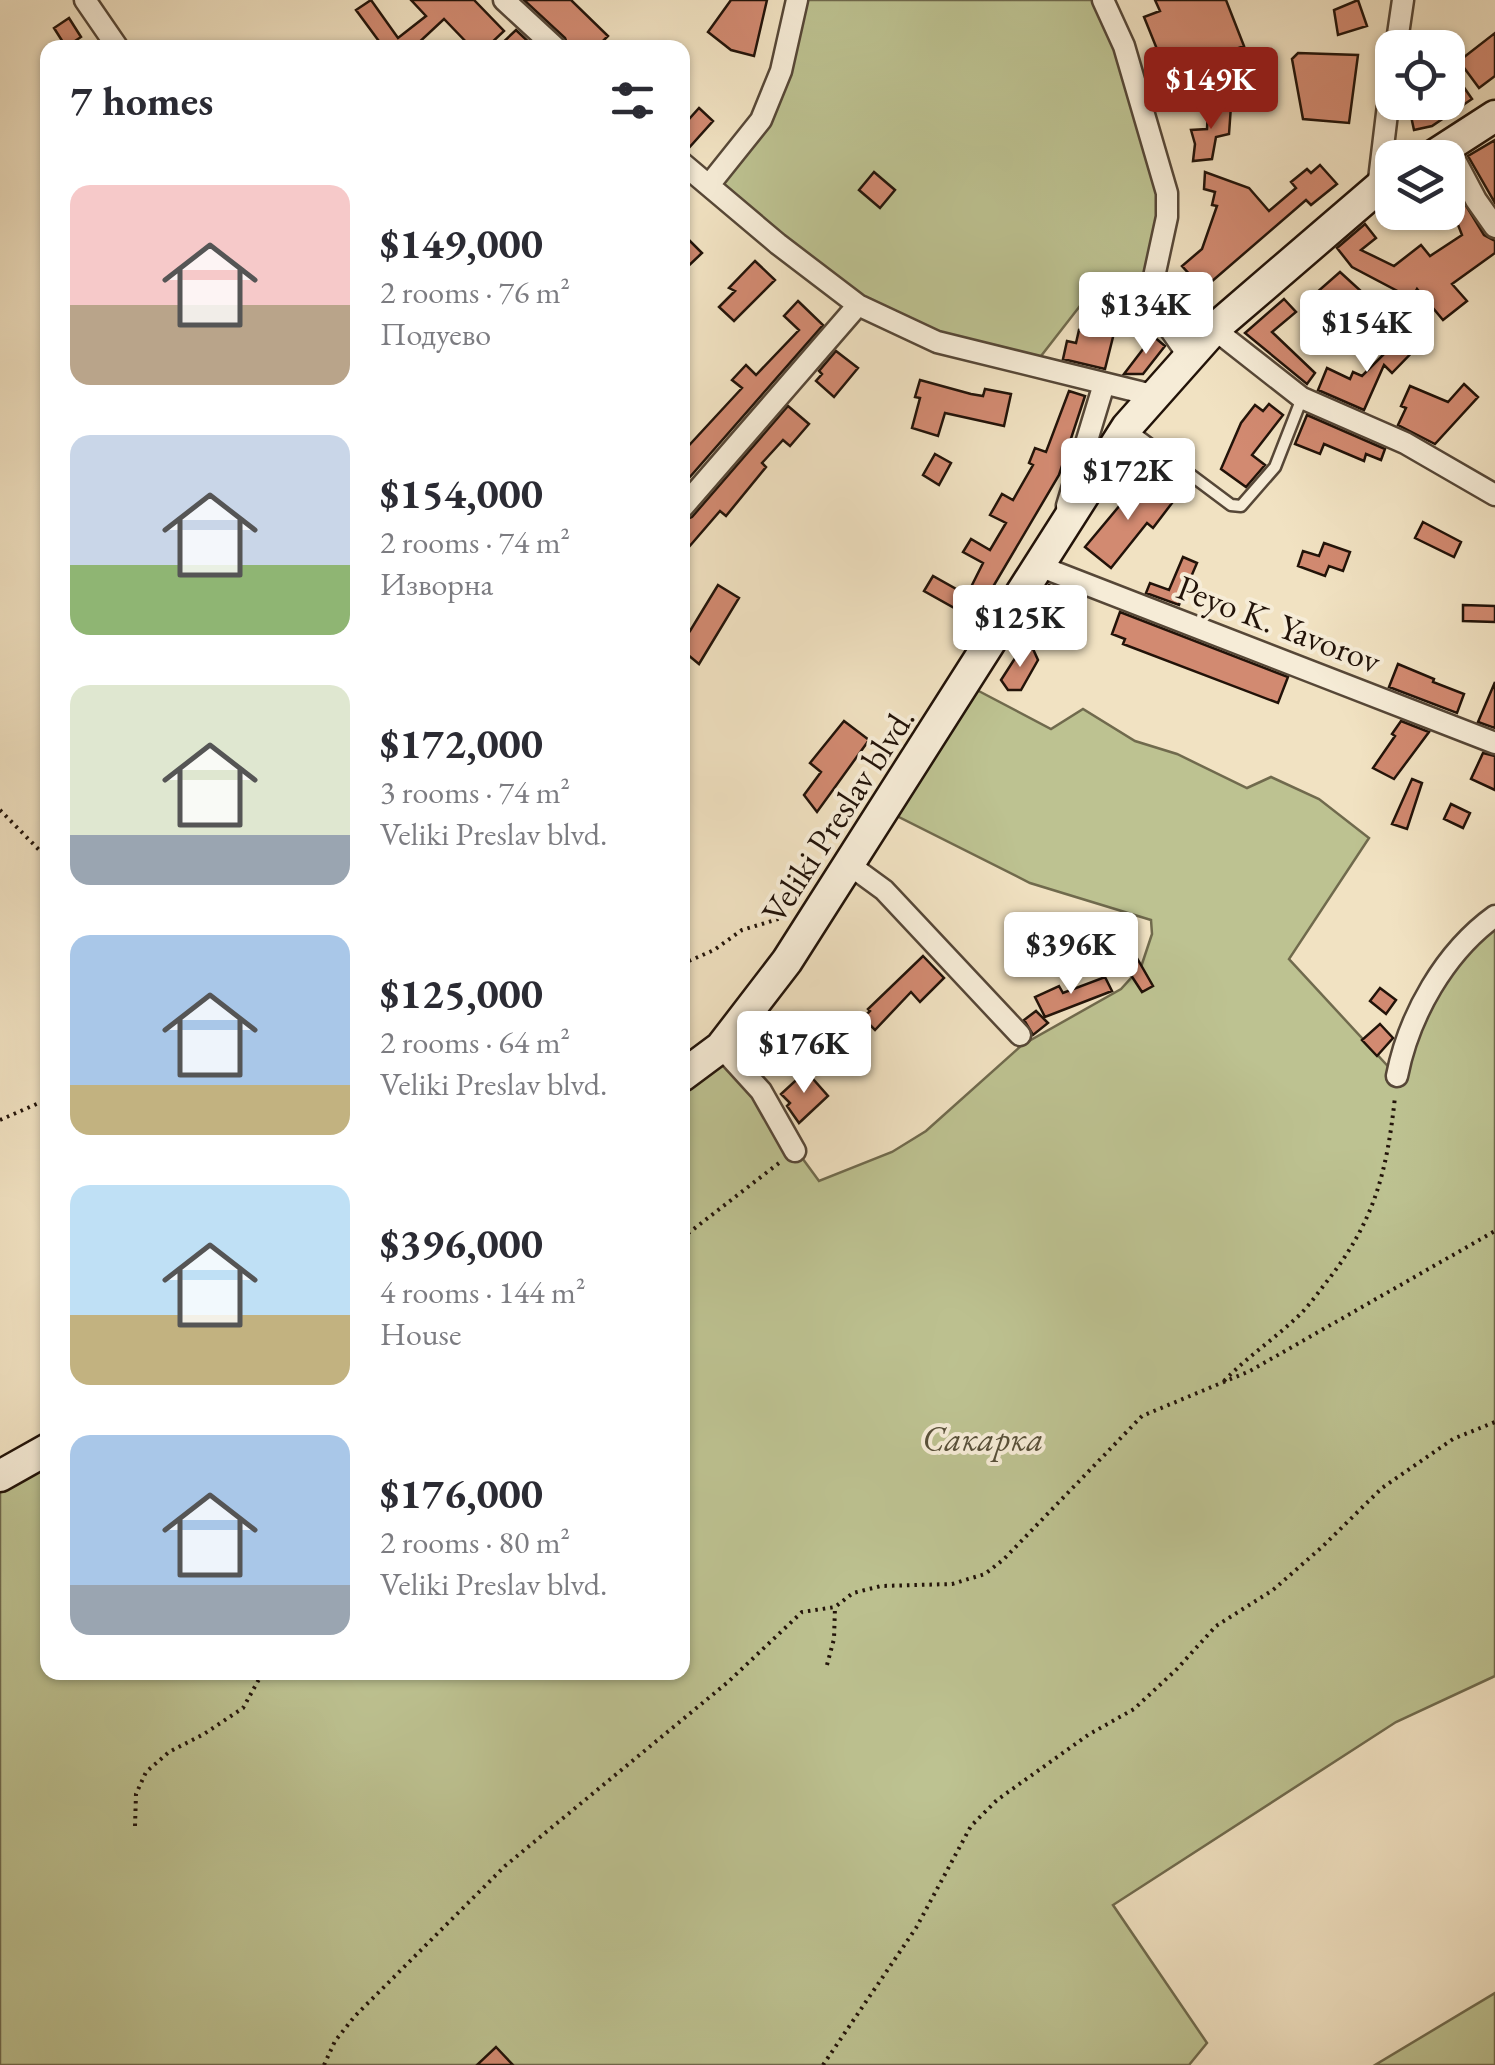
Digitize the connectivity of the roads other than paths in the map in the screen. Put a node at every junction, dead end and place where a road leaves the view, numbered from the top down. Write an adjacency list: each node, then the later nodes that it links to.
1 (85, 0): 9 (street)
2 (504, 0): 10 (street)
3 (797, 0): 14 (street)
4 (1103, 0): 20 (street)
5 (1382, 0): 7 (street)
6 (1403, 0): 8 (street)
7 (1394, 30)
8 (1398, 30)
9 (112, 40)
10 (547, 40)
11 (1495, 116): 12 (main road)
12 (1458, 140)
13 (690, 169): 14 (street)
14 (710, 185): 18 (street)
15 (1465, 186): 17 (street)
16 (1375, 192): 19 (main road, Veliki Preslav blvd.)
17 (1495, 227)
18 (858, 304): 21 (street); 26 (street)
19 (1214, 329): 20 (main road, Veliki Preslav blvd.); 23 (street)
20 (1190, 358): 22 (main road, Veliki Preslav blvd.)
21 (1104, 384): 22 (street); 27 (street)
22 (1156, 396): 24 (main road, Veliki Preslav blvd.)
23 (1302, 398): 24 (lane); 25 (street)
24 (1127, 427): 27 (main road, Veliki Preslav blvd.)
25 (1495, 495)
26 (690, 499)
27 (1059, 531): 28 (main road, Veliki Preslav blvd.)
28 (1039, 566): 29 (street, Peyo K. Yavorov); 30 (main road, Veliki Preslav blvd.)
29 (1495, 743)
30 (847, 863): 32 (street); 33 (main road, Veliki Preslav blvd.)
31 (1495, 916): 35 (street)
32 (1020, 1034)
33 (721, 1047): 34 (main road, Veliki Preslav blvd.); 36 (street)
34 (690, 1070)
35 (1397, 1076)
36 (796, 1151)
37 (40, 1454): 38 (main road)
38 (0, 1476)

